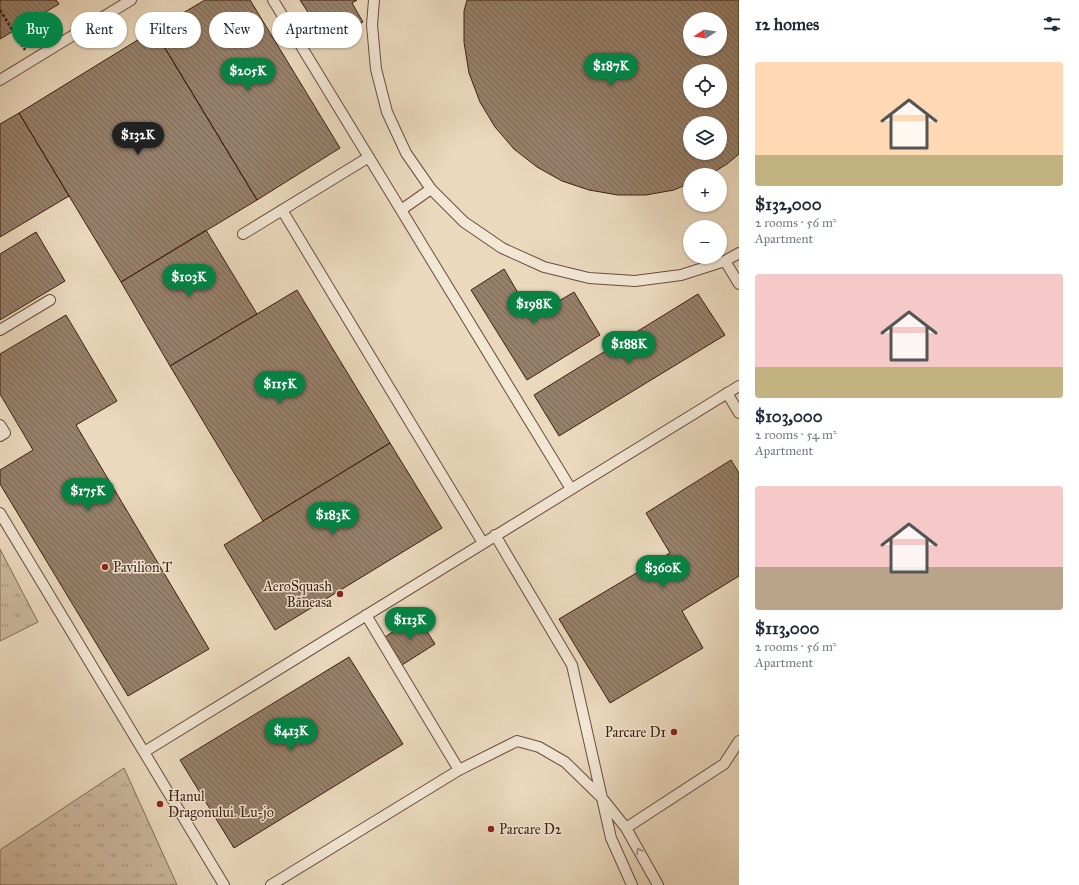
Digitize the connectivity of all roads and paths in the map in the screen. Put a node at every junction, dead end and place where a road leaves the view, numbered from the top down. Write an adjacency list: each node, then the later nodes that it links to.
1 (131, 0): 5 (lane)
2 (273, 0): 7 (lane)
3 (374, 0): 8 (lane)
4 (0, 10): 5 (path)
5 (32, 61): 6 (lane)
6 (0, 80)
7 (369, 157): 9 (lane); 10 (lane)
8 (431, 189): 10 (lane); 14 (lane)
9 (282, 210): 11 (lane); 27 (lane)
10 (401, 210): 24 (lane)
11 (244, 234)
12 (739, 253): 13 (lane)
13 (727, 260)
14 (716, 264)
15 (727, 264): 16 (lane)
16 (739, 284)
17 (50, 300): 18 (lane)
18 (0, 330)
19 (739, 386): 20 (lane)
20 (727, 393): 21 (lane); 24 (lane)
21 (739, 413)
22 (0, 425): 23 (lane)
23 (0, 436)
24 (571, 489): 26 (lane)
25 (0, 513): 30 (lane)
26 (495, 535): 27 (lane); 32 (lane)
27 (483, 543): 28 (lane)
28 (366, 615): 30 (lane); 31 (lane)
29 (739, 741): 33 (lane)
30 (144, 752): 34 (lane)
31 (459, 770): 32 (lane); 35 (lane)
32 (602, 798): 33 (lane); 36 (lane)
33 (626, 828): 37 (lane, one-way to 33)
34 (224, 885)
35 (271, 885)
36 (632, 885)
37 (658, 885)

